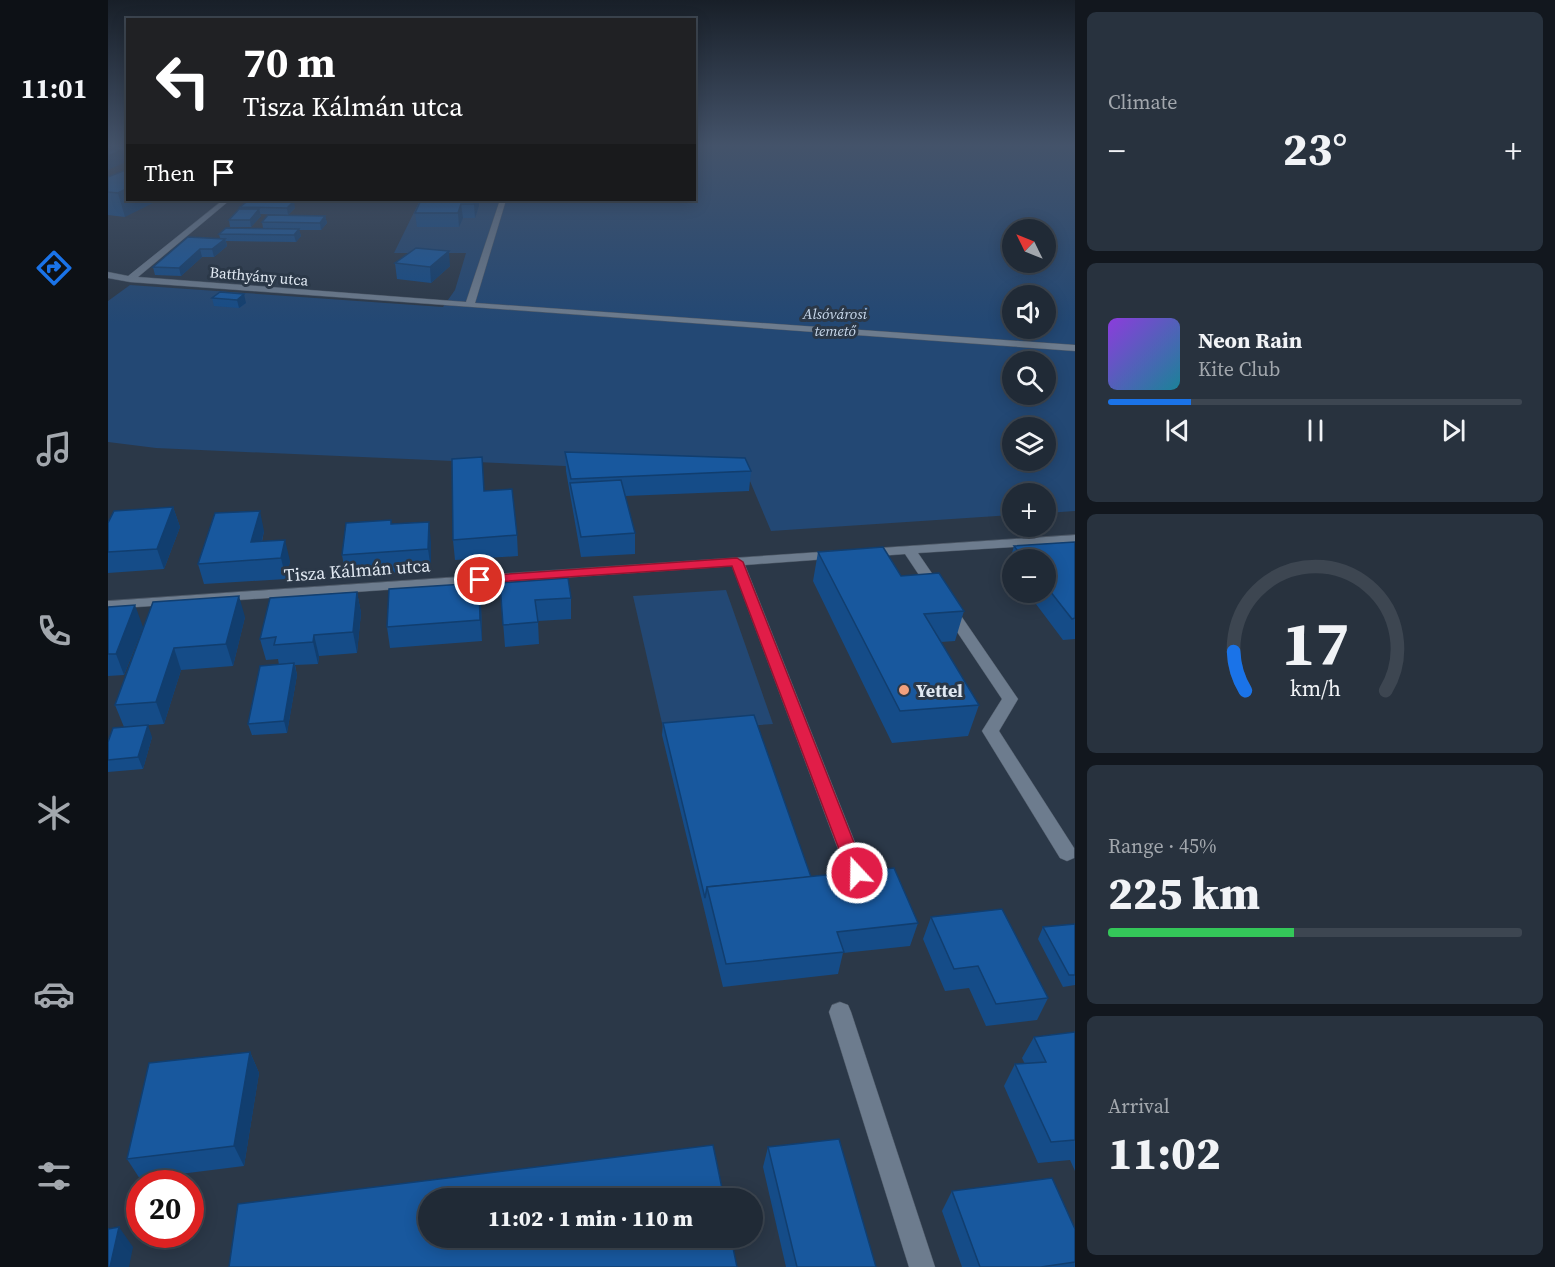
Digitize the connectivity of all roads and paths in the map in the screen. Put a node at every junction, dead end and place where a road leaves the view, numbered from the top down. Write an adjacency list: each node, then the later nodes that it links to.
1 (221, 205): 4 (street)
2 (501, 205): 5 (street)
3 (108, 275): 4 (street, Batthyány utca)
4 (130, 279): 5 (street, Batthyány utca)
5 (470, 306): 6 (street, Batthyány utca)
6 (1075, 348)
7 (1075, 538): 8 (street, Tisza Kálmán utca)
8 (909, 550): 9 (street, Tisza Kálmán utca); 11 (street)
9 (737, 562): 10 (street, Tisza Kálmán utca); 12 (street)
10 (108, 605)
11 (1067, 853)
12 (857, 873)
13 (840, 1012): 14 (street)
14 (922, 1267)

